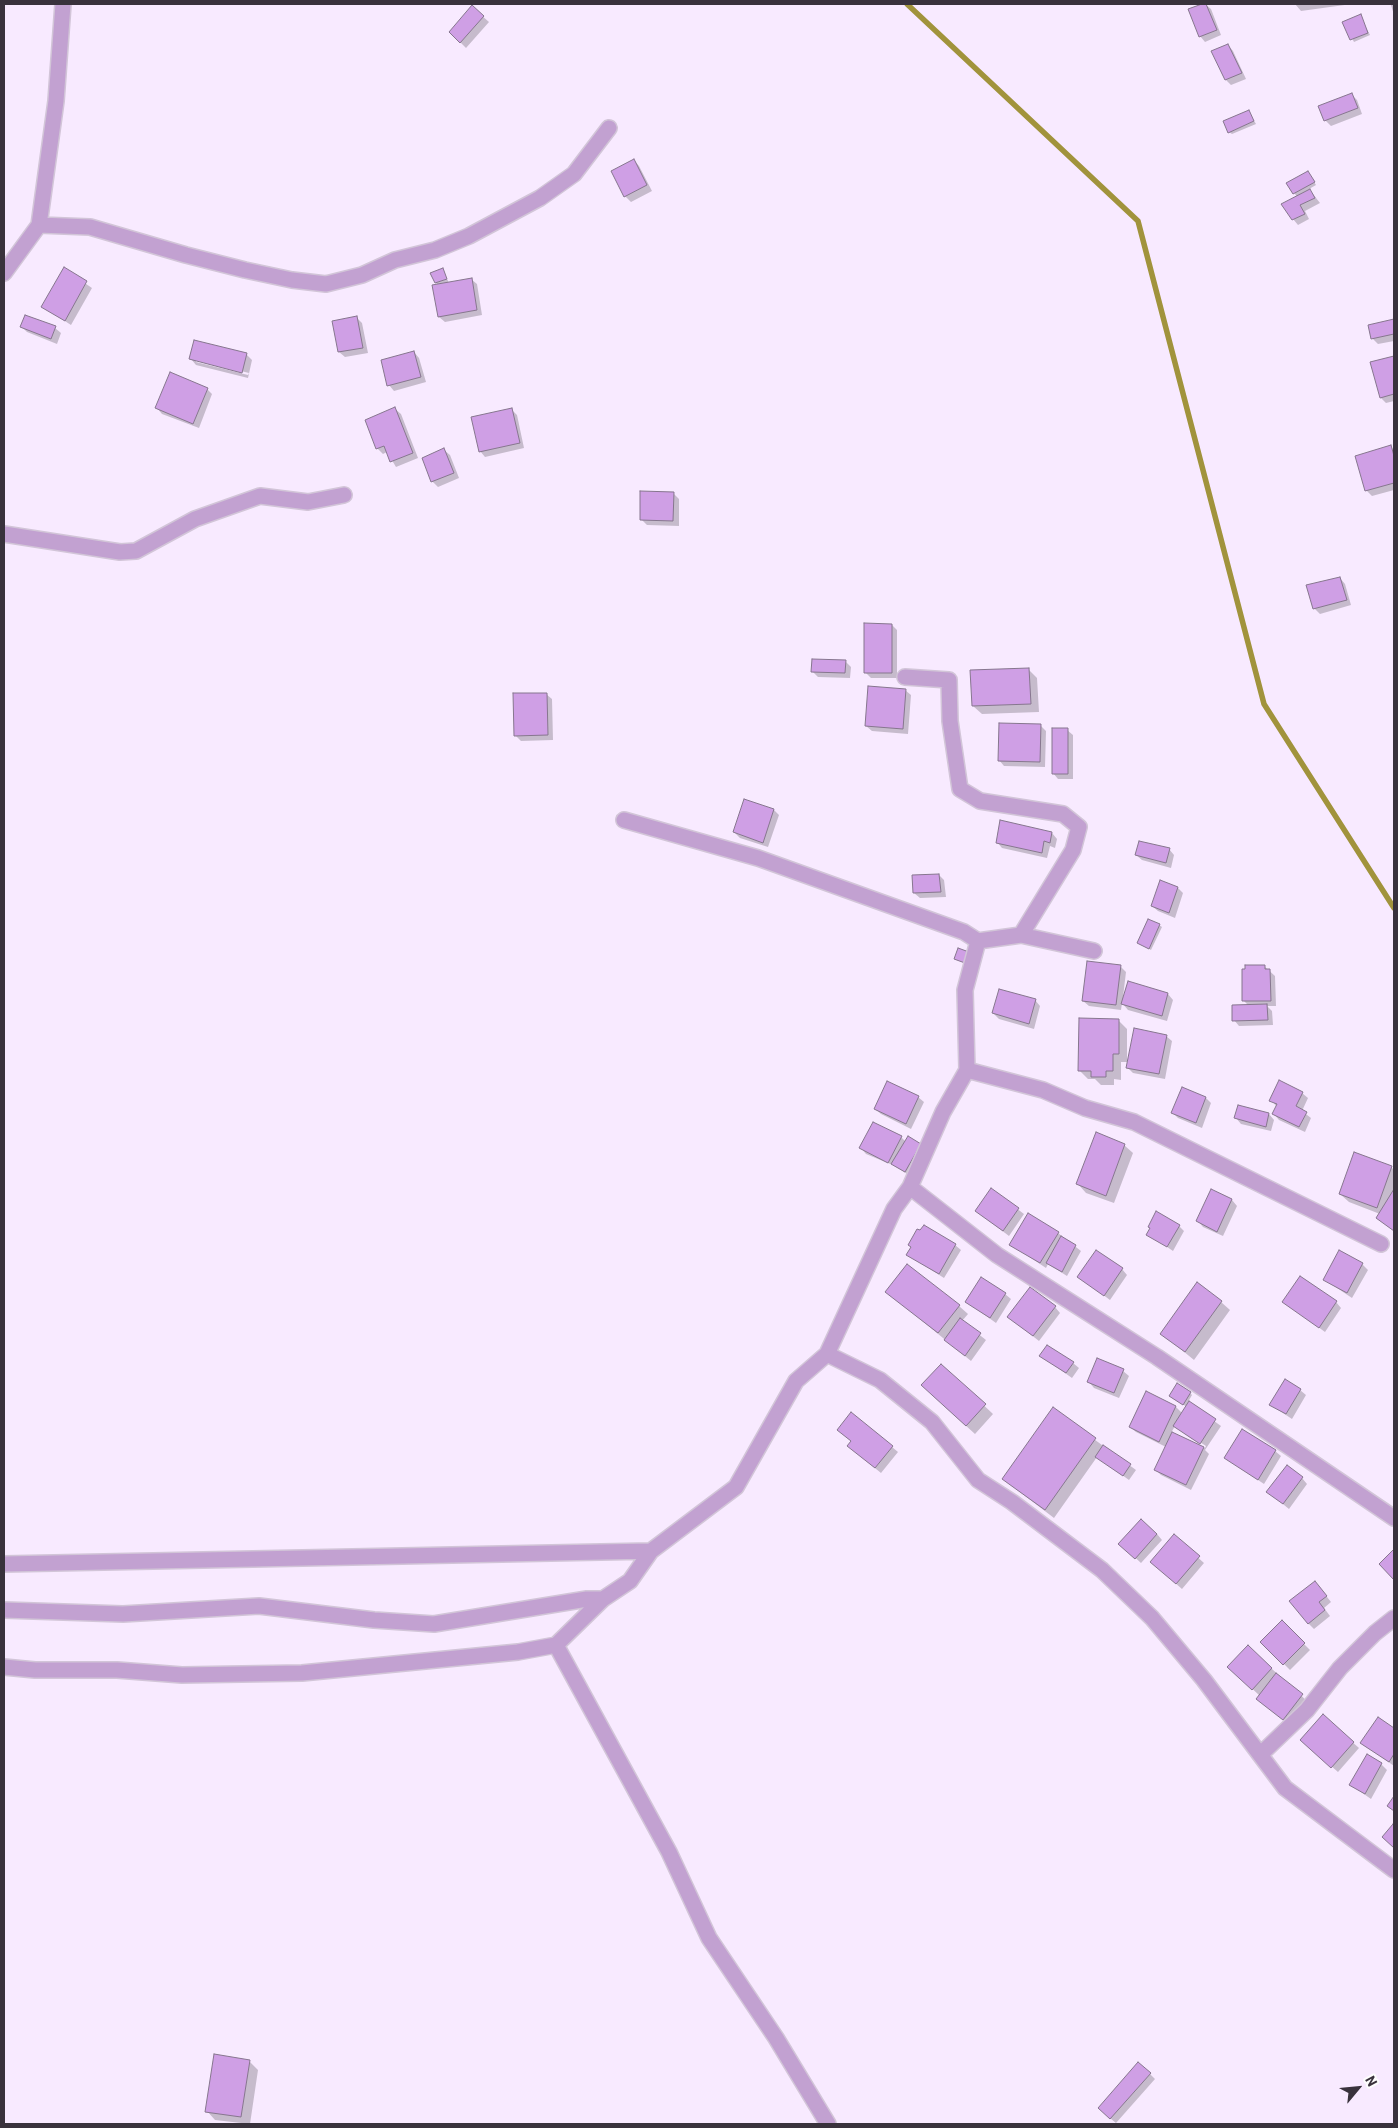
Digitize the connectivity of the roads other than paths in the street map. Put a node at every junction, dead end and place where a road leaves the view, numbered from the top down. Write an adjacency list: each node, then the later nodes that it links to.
1 (64, 4): 3 (street)
2 (609, 128): 3 (street)
3 (40, 225): 4 (street)
4 (4, 273)
5 (344, 495): 6 (street)
6 (4, 534)
7 (905, 677): 9 (street)
8 (624, 820): 10 (street)
9 (1020, 935): 10 (street); 11 (street)
10 (978, 941): 12 (street)
11 (1094, 951)
12 (966, 1070): 13 (street); 14 (street)
13 (910, 1187): 15 (street); 16 (street)
14 (1381, 1244)
15 (827, 1354): 17 (street); 24 (street)
16 (1394, 1518)
17 (651, 1551): 18 (street); 19 (street)
18 (4, 1564)
19 (603, 1599): 20 (street); 22 (street)
20 (4, 1610)
21 (1394, 1618): 24 (street)
22 (556, 1645): 23 (street); 26 (street)
23 (4, 1667)
24 (1261, 1754): 25 (street)
25 (1394, 1870)
26 (828, 2124)

